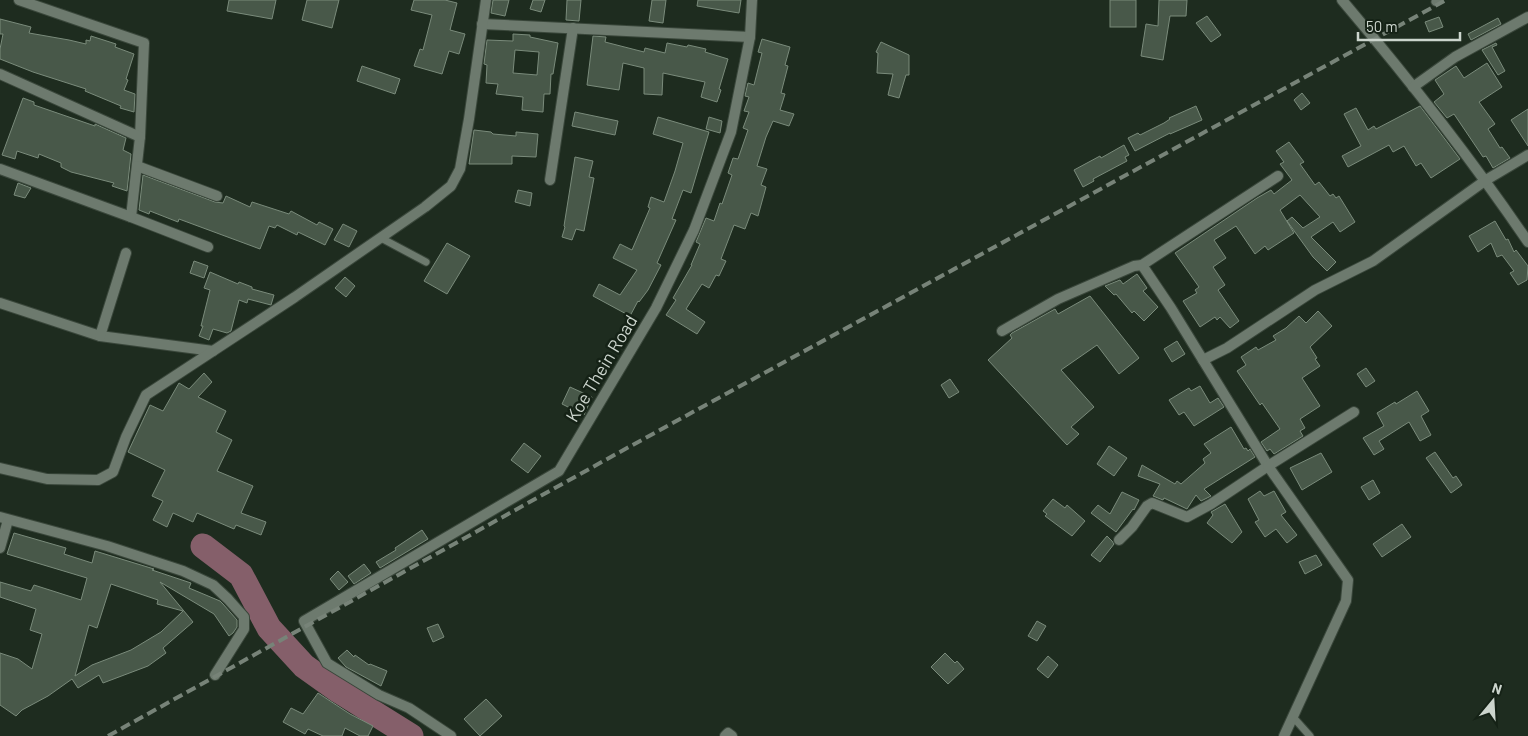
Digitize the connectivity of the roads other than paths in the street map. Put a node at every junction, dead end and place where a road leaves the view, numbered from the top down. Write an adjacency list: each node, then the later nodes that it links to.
1 (19, 0): 11 (street)
2 (486, 0): 6 (street)
3 (752, 0): 8 (street, Koe Thein Road)
4 (1342, 0): 10 (street)
5 (1528, 17): 10 (street)
6 (482, 24): 7 (street); 20 (street)
7 (573, 28): 8 (street); 16 (street)
8 (750, 37): 39 (street, Koe Thein Road)
9 (0, 74): 11 (street)
10 (1413, 87): 17 (street)
11 (140, 137): 13 (street)
12 (1528, 155): 17 (street)
13 (137, 166): 18 (street); 19 (street)
14 (0, 169): 19 (street)
15 (1278, 176): 25 (street)
16 (550, 180)
17 (1486, 180): 21 (street); 30 (street)
18 (217, 196)
19 (131, 217): 22 (street)
20 (381, 238): 24 (lane); 29 (street)
21 (1528, 242)
22 (208, 247)
23 (126, 253): 28 (street)
24 (426, 262)
25 (1142, 265): 27 (street); 30 (street)
26 (0, 303): 28 (street)
27 (1002, 331)
28 (100, 336): 29 (street)
29 (213, 351): 33 (street)
30 (1204, 360): 32 (street)
31 (1354, 412): 32 (street)
32 (1268, 466): 35 (street); 38 (street)
33 (0, 468)
34 (4, 519): 36 (street); 37 (street)
35 (1119, 540)
36 (0, 548)
37 (215, 675)
38 (1293, 717): 42 (street); 43 (lane)
39 (451, 736)
40 (724, 736): 41 (street)
41 (732, 736)
42 (1284, 736)
43 (1310, 736)

